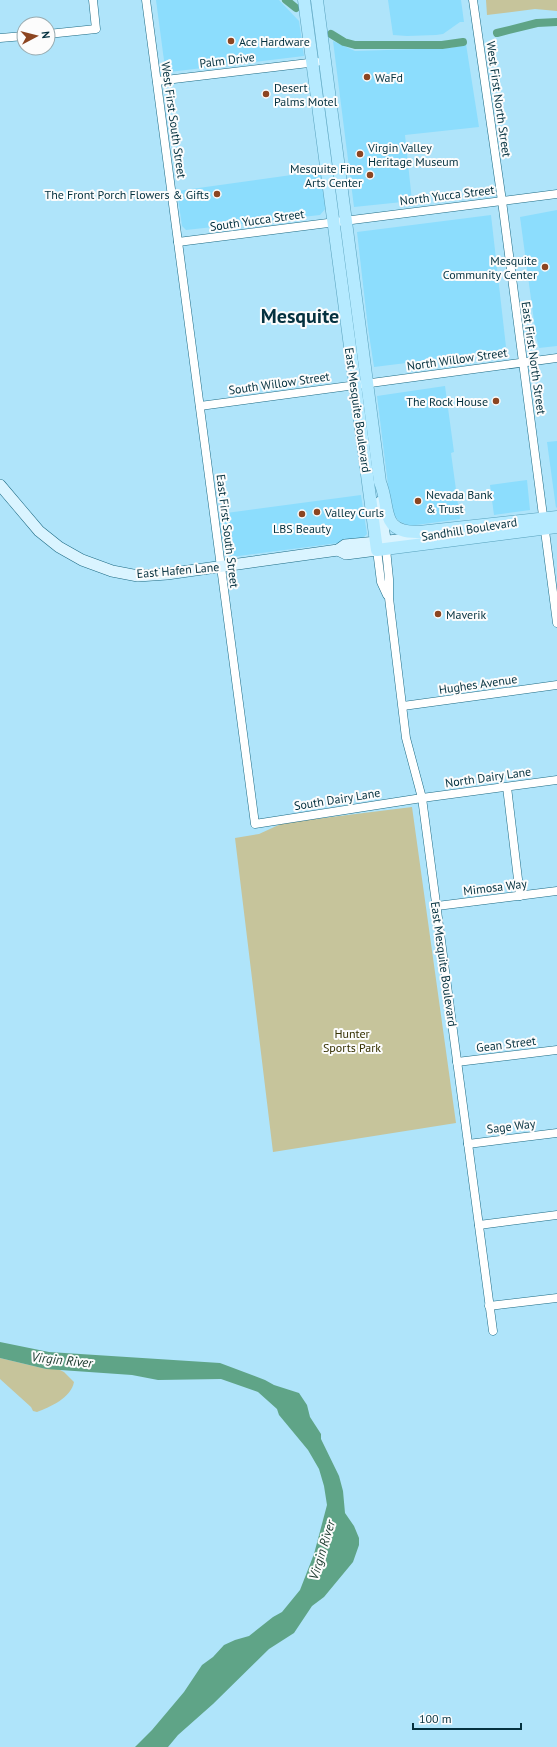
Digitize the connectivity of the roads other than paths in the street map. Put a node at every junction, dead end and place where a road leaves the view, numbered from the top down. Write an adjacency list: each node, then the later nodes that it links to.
1 (93, 0): 6 (street)
2 (146, 0): 11 (street, West First South Street)
3 (304, 0): 10 (main road)
4 (317, 0): 9 (main road)
5 (473, 0): 13 (street, West First North Street)
6 (56, 33)
7 (16, 37): 8 (street)
8 (0, 38)
9 (324, 61): 10 (street, Palm Drive); 14 (main road)
10 (312, 62): 11 (street, Palm Drive); 14 (main road)
11 (157, 81): 15 (street, West First South Street)
12 (557, 194): 13 (street, North Yucca Street)
13 (502, 201): 14 (street, North Yucca Street); 17 (street, East First North Street)
14 (339, 221): 15 (street, South Yucca Street); 18 (main road, East Mesquite Boulevard)
15 (178, 242): 19 (street, East First South Street)
16 (557, 358): 17 (street, North Willow Street)
17 (523, 363): 18 (street, North Willow Street); 23 (street, East First North Street)
18 (361, 384): 19 (street, South Willow Street); 20 (main road, East Mesquite Boulevard); 25 (main road, East Mesquite Boulevard)
19 (200, 406): 26 (street, East First South Street)
20 (380, 482): 24 (main road); 25 (main road, East Mesquite Boulevard)
21 (0, 485): 26 (main road, East Hafen Lane)
22 (557, 517): 23 (main road, Sandhill Boulevard)
23 (549, 525): 24 (main road, Sandhill Boulevard); 25 (main road, Sandhill Boulevard); 27 (street, East First North Street)
24 (446, 531): 25 (main road, Sandhill Boulevard)
25 (381, 546): 26 (main road, East Hafen Lane); 29 (street, East Mesquite Boulevard)
26 (221, 567): 33 (street, East First South Street)
27 (557, 623)
28 (557, 685): 29 (street, Hughes Avenue)
29 (403, 706): 32 (street, East Mesquite Boulevard)
30 (557, 780): 31 (street, North Dairy Lane)
31 (507, 786): 32 (street, North Dairy Lane); 35 (street)
32 (422, 798): 33 (street, South Dairy Lane); 36 (street, East Mesquite Boulevard)
33 (254, 824)
34 (557, 894): 35 (street, Mimosa Way)
35 (520, 896): 36 (street, Mimosa Way)
36 (436, 906): 38 (street, East Mesquite Boulevard)
37 (557, 1050): 38 (street, Gean Street)
38 (457, 1062): 40 (street, East Mesquite Boulevard)
39 (557, 1133): 40 (street, Sage Way)
40 (468, 1144): 42 (street, East Mesquite Boulevard)
41 (557, 1215): 42 (street)
42 (479, 1225): 44 (street, East Mesquite Boulevard)
43 (557, 1298): 44 (street)
44 (489, 1306): 45 (street, East Mesquite Boulevard)
45 (493, 1331)

